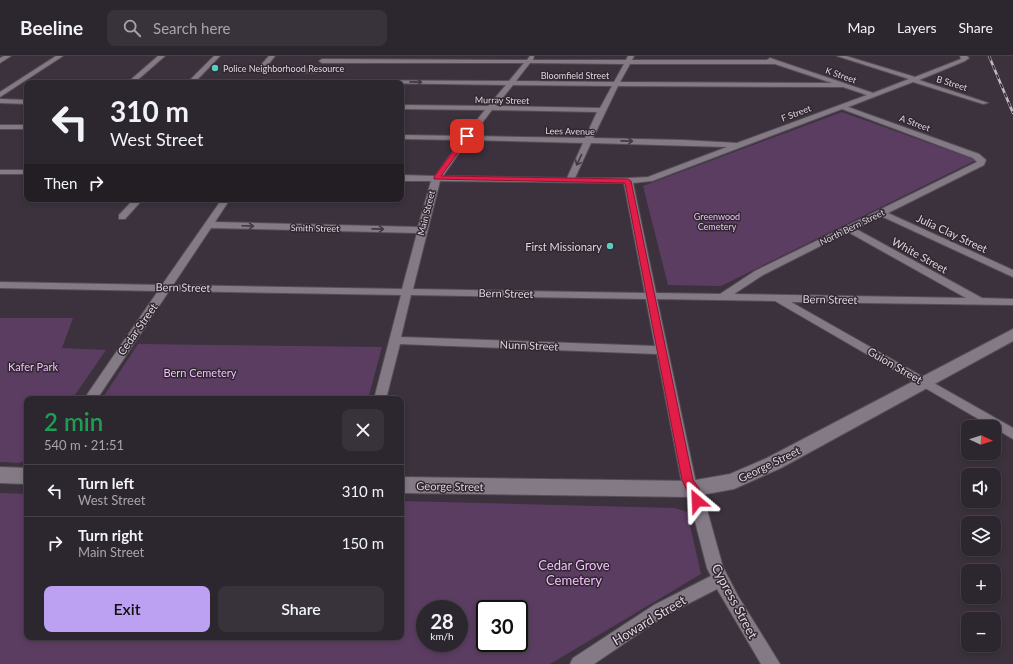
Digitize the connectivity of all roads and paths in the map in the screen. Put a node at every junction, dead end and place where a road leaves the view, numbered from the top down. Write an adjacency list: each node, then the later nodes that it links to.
1 (8, 56): 12 (street)
2 (60, 56): 15 (street)
3 (162, 56): 16 (street)
4 (217, 56): 17 (street)
5 (272, 56): 14 (street)
6 (760, 56): 13 (street, K Street)
7 (840, 56): 19 (street, B Street)
8 (963, 56): 19 (street, F Street)
9 (323, 58): 10 (street); 14 (street)
10 (530, 59): 11 (street); 22 (street, Main Street)
11 (629, 59): 13 (street); 23 (street)
12 (0, 60)
13 (777, 62): 24 (street, K Street)
14 (315, 71): 18 (street)
15 (29, 80)
16 (134, 80)
17 (193, 80)
18 (308, 80)
19 (913, 80): 25 (street, F Street); 28 (street, B Street)
20 (404, 82): 22 (street, Bloomfield Street, one-way to 22)
21 (24, 83): 26 (street)
22 (511, 83): 23 (street, Bloomfield Street); 31 (street, Main Street)
23 (616, 84): 24 (street, Bloomfield Street); 32 (street)
24 (843, 85): 25 (street, K Street)
25 (871, 94): 29 (street, F Street)
26 (1, 101): 27 (street)
27 (24, 102)
28 (985, 103)
29 (840, 106): 38 (street, F Street); 39 (street, A Street)
30 (404, 107): 31 (street, Murray Street)
31 (490, 109): 32 (street, Murray Street); 36 (street, Main Street)
32 (602, 110): 37 (street)
33 (24, 127): 34 (street)
34 (0, 128)
35 (404, 137): 36 (street, Lees Avenue)
36 (465, 139): 37 (street, Lees Avenue); 43 (street, Main Street)
37 (588, 141): 38 (street, Lees Avenue, one-way to 38); 44 (street, one-way to 44)
38 (738, 146): 45 (street, F Street)
39 (982, 160): 48 (street, North Bern Street)
40 (0, 172): 41 (street)
41 (24, 172)
42 (404, 178): 43 (street, F Street)
43 (436, 178): 44 (street, F Street); 52 (street, Main Street)
44 (570, 180): 45 (street, F Street)
45 (628, 181): 57 (street, Cypress Street)
46 (136, 202): 49 (street)
47 (224, 202): 50 (street, Cedar Street)
48 (881, 213): 51 (street, North Bern Street); 53 (street, Julia Clay Street)
49 (122, 217)
50 (209, 225): 52 (street, Smith Street, one-way to 52); 55 (street, Cedar Street)
51 (849, 229): 58 (street, North Bern Street); 60 (street, White Street)
52 (422, 230): 56 (street, Main Street)
53 (1013, 274)
54 (0, 285): 55 (street, Bern Street)
55 (166, 287): 56 (street, Bern Street); 66 (street, Cedar Street)
56 (408, 292): 57 (street, Bern Street); 63 (street, Main Street)
57 (651, 296): 58 (street, Bern Street); 64 (street, Cypress Street)
58 (722, 297): 59 (street, Bern Street)
59 (776, 298): 60 (street, Bern Street); 65 (street, Guion Street)
60 (981, 302): 61 (street, Bern Street)
61 (1013, 302)
62 (1013, 334): 65 (street, George Street)
63 (395, 340): 64 (street, Nunn Street); 67 (street, Main Street)
64 (662, 350): 72 (street, Cypress Street)
65 (926, 382): 68 (street, Guion Street); 72 (street, George Street)
66 (92, 396)
67 (381, 396)
68 (1013, 434)
69 (0, 475): 70 (street)
70 (24, 476)
71 (404, 485): 72 (street, George Street)
72 (692, 488): 73 (street, Cypress Street)
73 (720, 579): 74 (street, Howard Street); 75 (street, Cypress Street)
74 (579, 664)
75 (771, 664)

